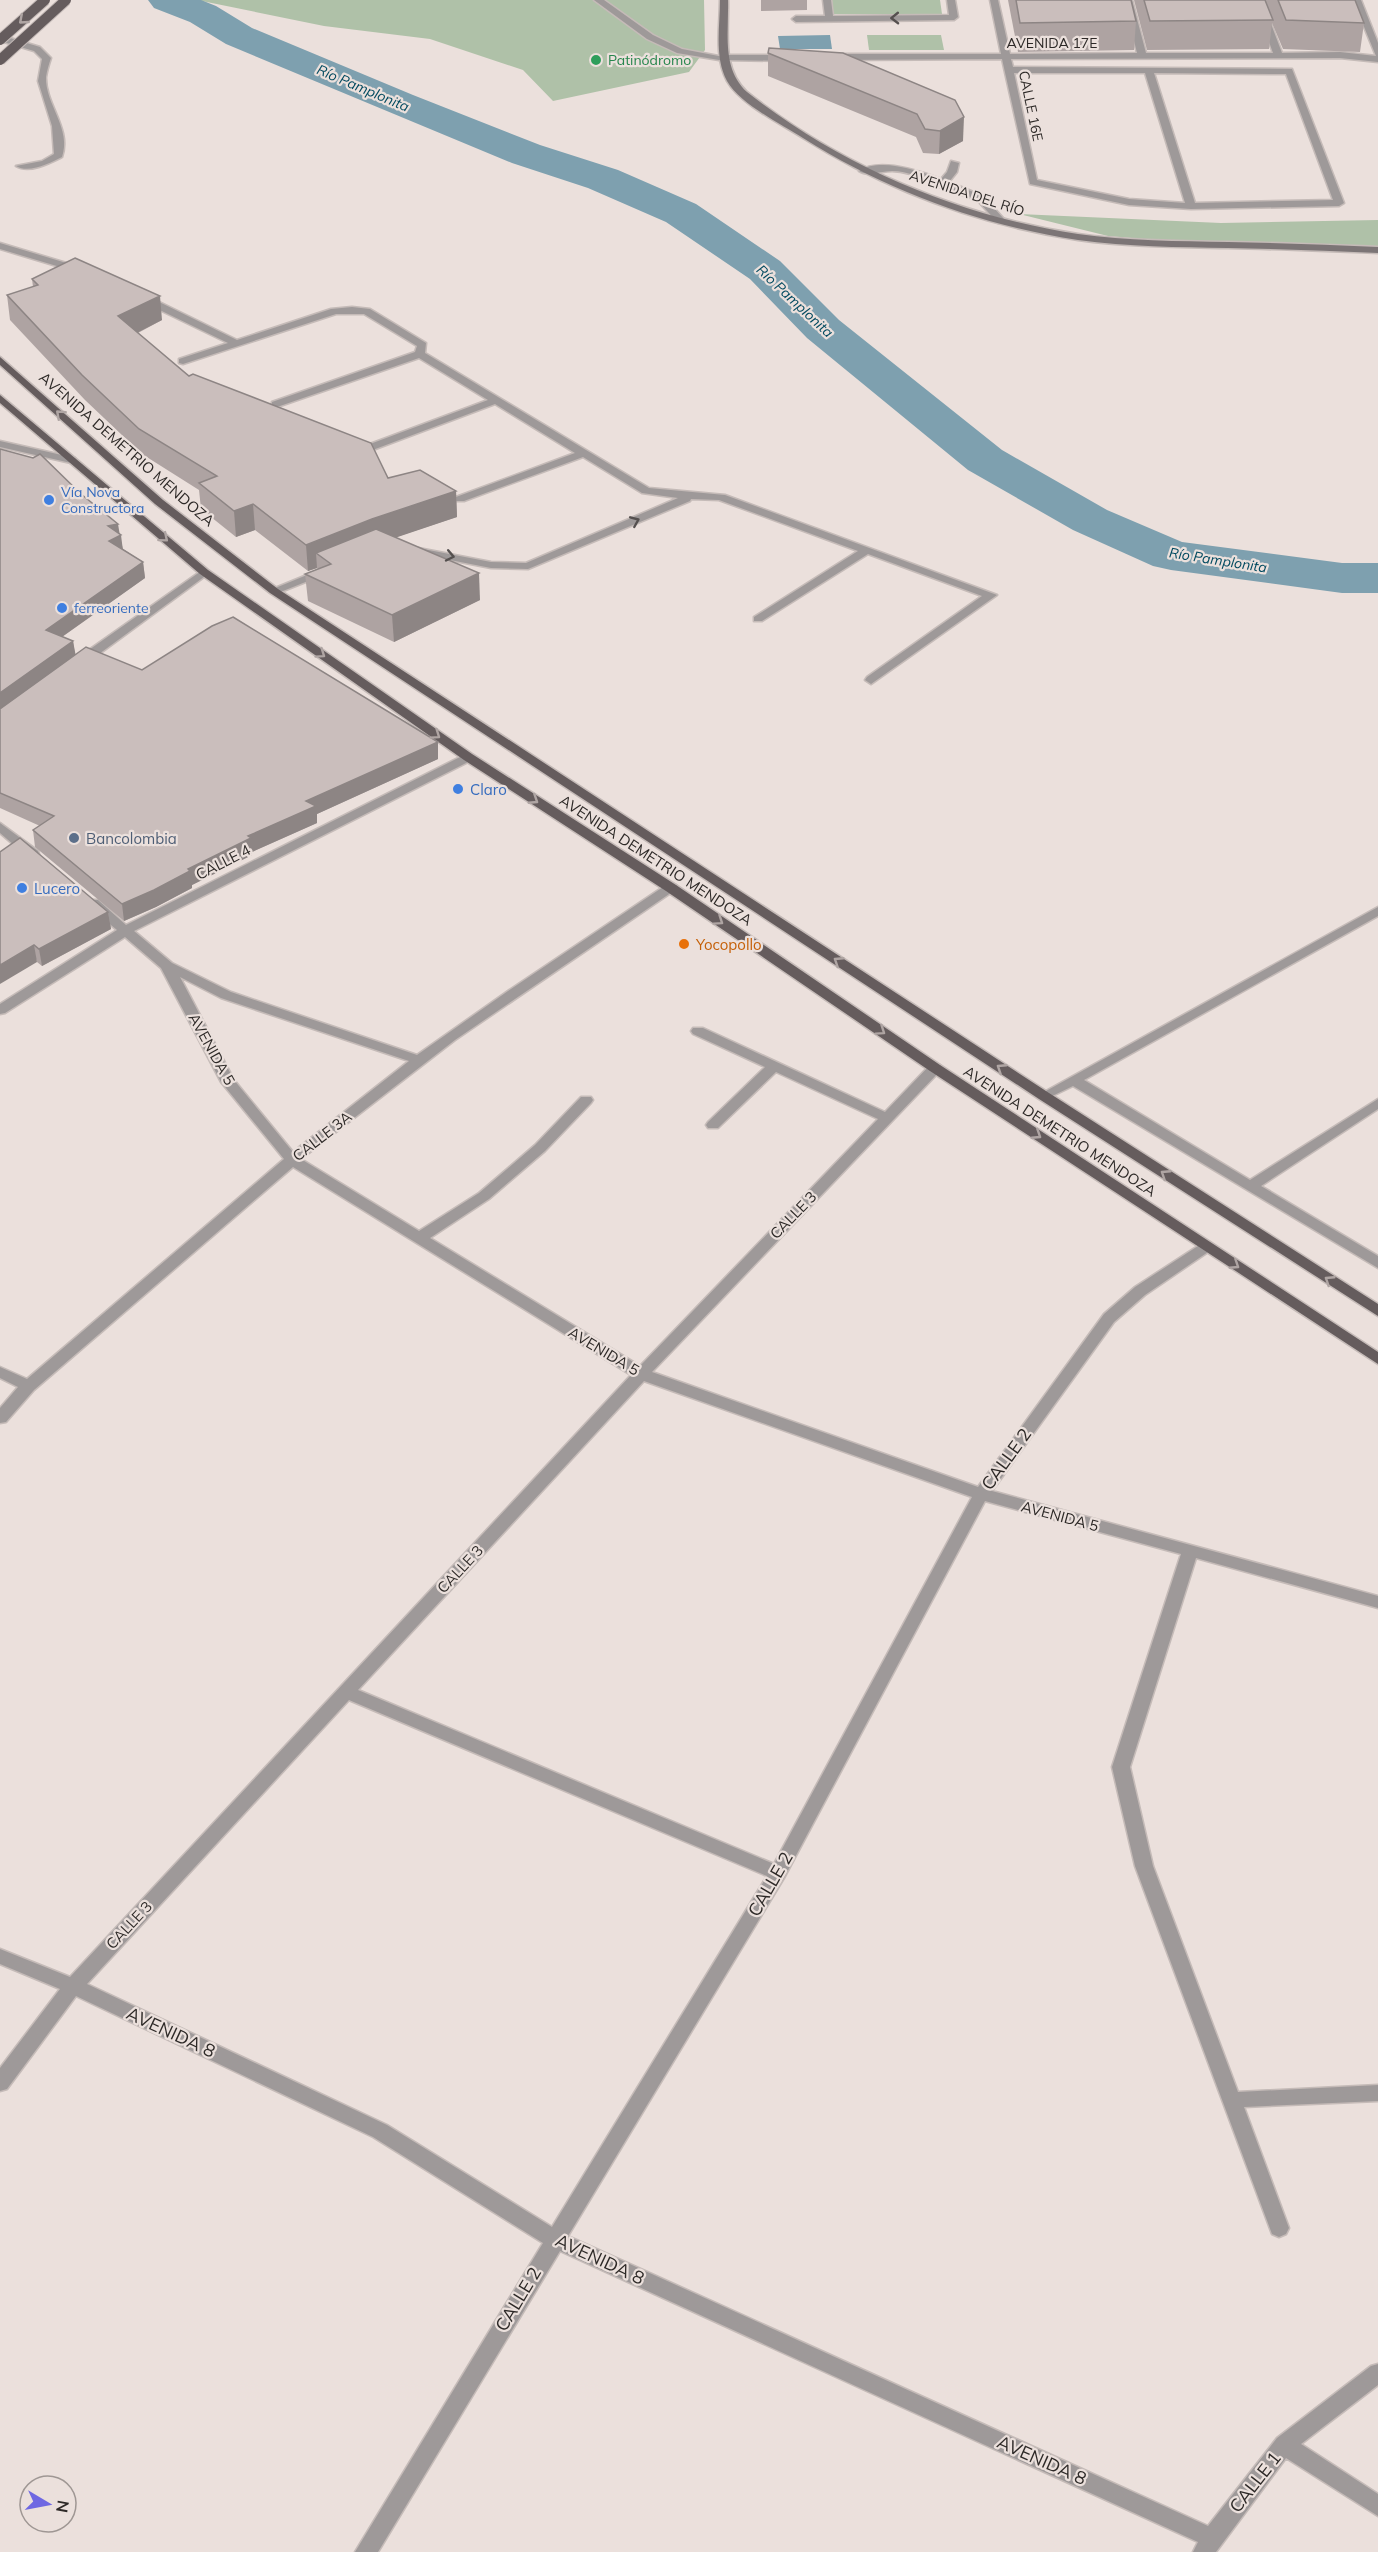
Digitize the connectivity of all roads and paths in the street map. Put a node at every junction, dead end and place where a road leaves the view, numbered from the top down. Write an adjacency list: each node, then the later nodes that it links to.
1 (45, 0): 13 (main road, one-way to 13, bridge)
2 (66, 0): 22 (main road, bridge)
3 (598, 0): 20 (street)
4 (724, 0): 20 (main road, AVENIDA DEL RÍO)
5 (827, 0): 11 (street)
6 (951, 0): 11 (street, one-way to 11)
7 (994, 0): 19 (street, CALLE 16E)
8 (1128, 0): 15 (street)
9 (1258, 0): 16 (street)
10 (1357, 0): 14 (street)
11 (829, 18): 12 (street)
12 (796, 19)
13 (0, 39): 26 (street)
14 (1378, 54)
15 (1142, 56): 16 (street, AVENIDA 17E); 19 (street, AVENIDA 17E)
16 (1279, 56): 21 (street, AVENIDA 17E)
17 (795, 57): 20 (street)
18 (819, 57): 19 (street, AVENIDA 17E)
19 (1006, 57): 23 (street, CALLE 16E)
20 (725, 58): 27 (main road, AVENIDA DEL RÍO)
21 (1378, 59)
22 (0, 60)
23 (1009, 70): 24 (street); 29 (street, CALLE 16E)
24 (1149, 71): 29 (street); 29 (street)
25 (954, 163): 28 (street)
26 (21, 166)
27 (864, 171): 28 (street); 30 (main road, AVENIDA DEL RÍO)
28 (942, 185): 30 (street)
29 (1191, 206)
30 (1001, 221): 32 (main road, AVENIDA DEL RÍO)
31 (0, 246): 33 (street)
32 (1378, 250)
33 (88, 272)
34 (130, 292): 35 (street)
35 (238, 344): 36 (street); 38 (street)
36 (420, 354): 40 (street); 41 (street)
37 (0, 360): 52 (main road, AVENIDA DEMETRIO MENDOZA, one-way to 37)
38 (183, 361)
39 (0, 398): 45 (main road, AVENIDA DEMETRIO MENDOZA)
40 (497, 400): 43 (street); 44 (street)
41 (276, 404)
42 (0, 444): 45 (street)
43 (358, 452)
44 (584, 453): 46 (street); 47 (street)
45 (71, 460): 51 (main road, AVENIDA DEMETRIO MENDOZA, one-way to 51)
46 (698, 494): 48 (street, one-way to 46); 49 (street)
47 (460, 499)
48 (401, 549)
49 (867, 550): 53 (street); 55 (street)
50 (335, 566): 52 (street)
51 (204, 572): 54 (street); 56 (main road, AVENIDA DEMETRIO MENDOZA, one-way to 56)
52 (274, 591): 70 (main road, AVENIDA DEMETRIO MENDOZA, one-way to 52)
53 (758, 619)
54 (65, 673)
55 (871, 680)
56 (468, 757): 59 (main road, AVENIDA DEMETRIO MENDOZA, one-way to 59); 62 (street, CALLE 4)
57 (0, 827): 58 (street)
58 (45, 864)
59 (671, 888): 66 (street, CALLE 3A); 68 (main road, AVENIDA DEMETRIO MENDOZA, one-way to 68)
60 (81, 893): 62 (street, AVENIDA 5)
61 (1378, 911): 69 (street)
62 (126, 930): 63 (street, AVENIDA 5); 64 (street, CALLE 4)
63 (167, 966): 66 (street); 75 (street, AVENIDA 5)
64 (0, 1010)
65 (698, 1031): 67 (street)
66 (419, 1060): 75 (street, CALLE 3A)
67 (774, 1066): 73 (street); 74 (street)
68 (935, 1068): 73 (street, CALLE 3); 78 (main road, AVENIDA DEMETRIO MENDOZA, one-way to 78)
69 (1074, 1080): 70 (street); 76 (street)
70 (1044, 1096): 80 (main road, AVENIDA DEMETRIO MENDOZA, one-way to 70)
71 (586, 1100): 77 (street)
72 (1378, 1103): 76 (street)
73 (887, 1118): 83 (street, CALLE 3)
74 (713, 1125)
75 (292, 1160): 77 (street, AVENIDA 5); 84 (street, CALLE 3A)
76 (1251, 1186): 79 (street)
77 (419, 1238): 83 (street, AVENIDA 5)
78 (1206, 1247): 81 (main road, AVENIDA DEMETRIO MENDOZA, one-way to 81); 86 (street, CALLE 2)
79 (1378, 1263)
80 (1378, 1311)
81 (1378, 1359)
82 (0, 1372): 84 (street)
83 (641, 1374): 86 (street, AVENIDA 5); 89 (street, CALLE 3)
84 (28, 1386): 85 (street, CALLE 3A)
85 (0, 1418)
86 (981, 1494): 87 (street, AVENIDA 5); 90 (street, CALLE 2)
87 (1190, 1551): 88 (street, AVENIDA 5); 95 (street)
88 (1378, 1602)
89 (346, 1692): 90 (street); 92 (street, CALLE 3)
90 (778, 1873): 97 (street, CALLE 2)
91 (0, 1956): 92 (street, AVENIDA 8)
92 (73, 1986): 93 (street, CALLE 3); 97 (street, AVENIDA 8)
93 (0, 2083)
94 (1378, 2093): 95 (street)
95 (1232, 2100): 96 (street)
96 (1279, 2228)
97 (554, 2239): 101 (street, AVENIDA 8); 102 (street, CALLE 2)
98 (1378, 2373): 99 (street)
99 (1284, 2445): 100 (street, CALLE 1); 101 (street, CALLE 1)
100 (1378, 2506)
101 (1208, 2545)
102 (366, 2552)

